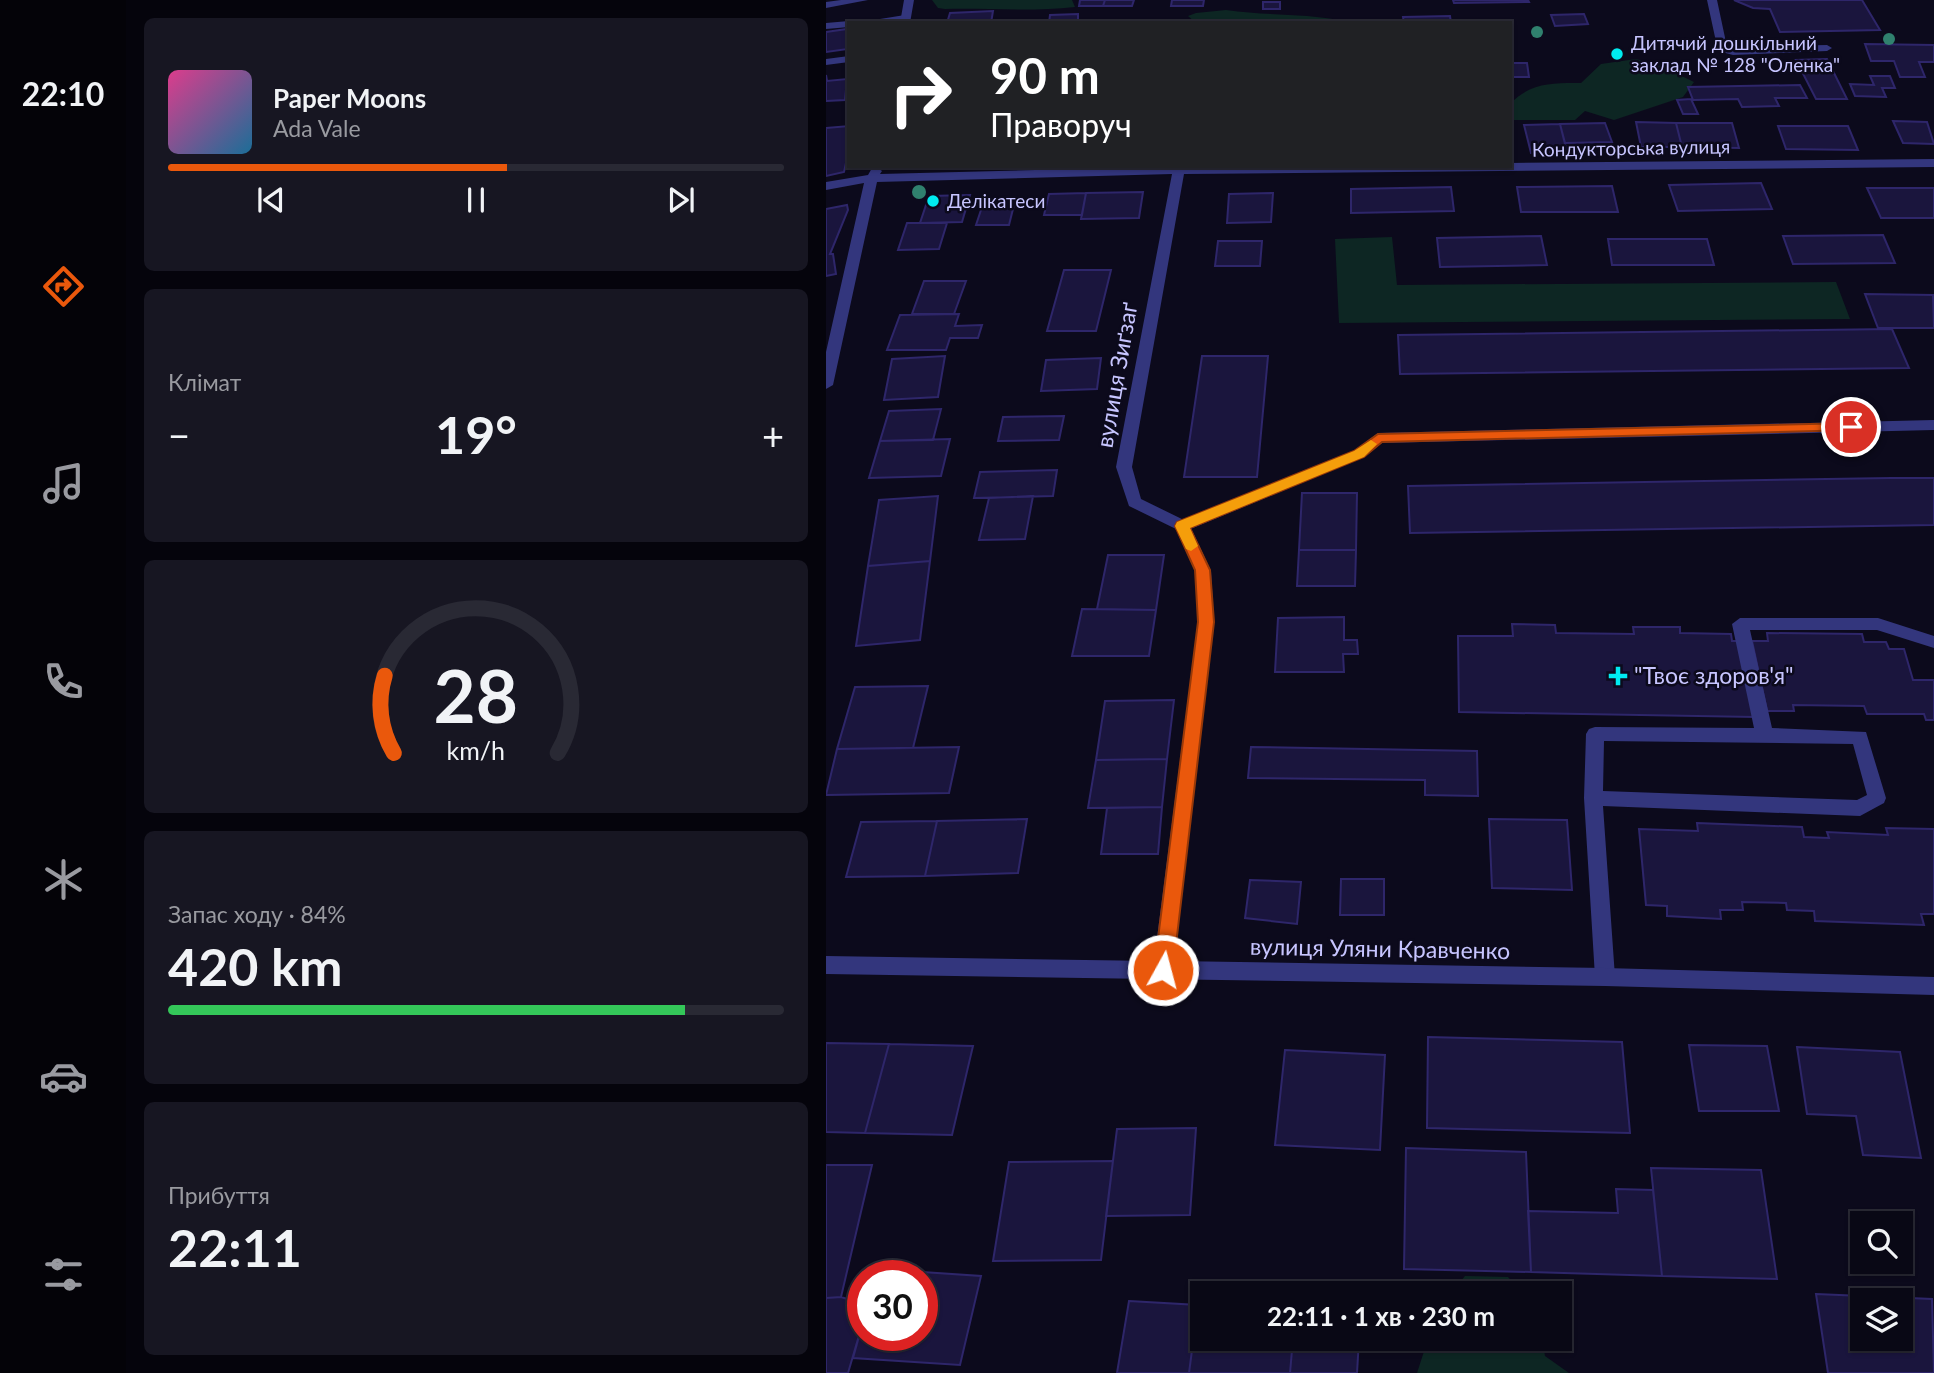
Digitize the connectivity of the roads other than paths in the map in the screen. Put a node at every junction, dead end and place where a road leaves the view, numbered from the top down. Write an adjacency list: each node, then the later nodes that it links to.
1 (863, 0): 4 (street)
2 (909, 0): 5 (street)
3 (1712, 0): 8 (street)
4 (826, 5)
5 (905, 20)
6 (847, 24): 7 (street)
7 (826, 26)
8 (1827, 48)
9 (847, 59): 10 (street)
10 (826, 62)
11 (1934, 163): 13 (street, Кондукторська вулиця)
12 (876, 172): 13 (street, Кондукторська вулиця); 14 (street, Кондукторська вулиця); 15 (street)
13 (1178, 172): 17 (street, вулиця Зиґзаґ)
14 (826, 186)
15 (826, 385)
16 (1934, 425): 17 (street)
17 (1182, 526): 22 (street)
18 (1934, 642): 19 (street)
19 (1765, 735): 20 (street); 20 (street)
20 (1593, 798): 23 (street)
21 (826, 965): 22 (street, вулиця Уляни Кравченко)
22 (1163, 970): 23 (street, вулиця Уляни Кравченко)
23 (1605, 977): 24 (street, вулиця Уляни Кравченко)
24 (1934, 986)

